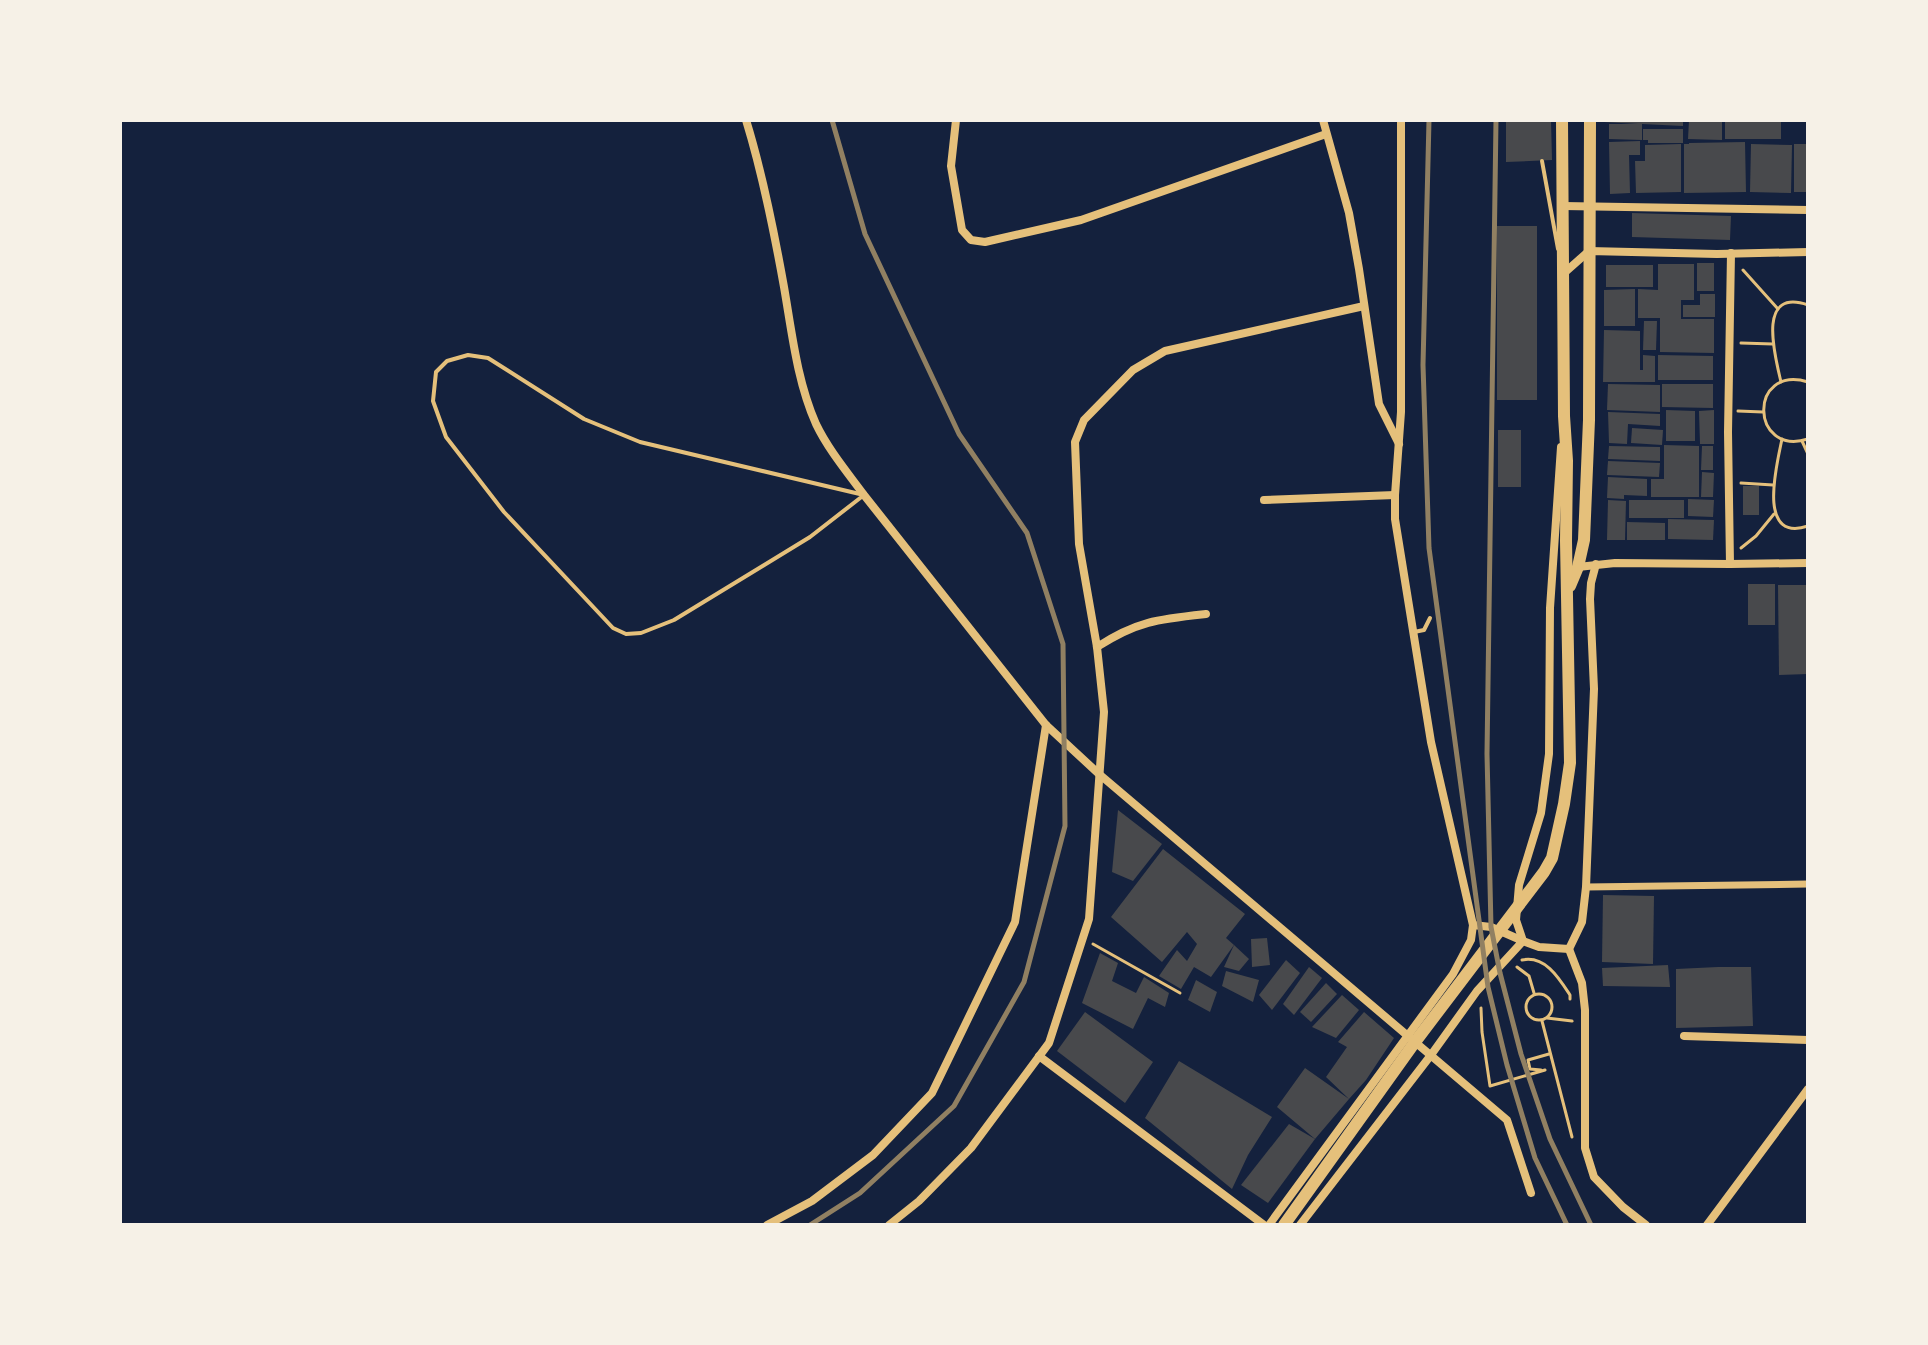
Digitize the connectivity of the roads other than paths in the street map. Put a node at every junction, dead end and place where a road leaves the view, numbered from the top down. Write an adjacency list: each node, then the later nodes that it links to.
1 (746, 120): 19 (street)
2 (956, 120): 7 (street)
3 (1323, 120): 7 (street)
4 (1401, 120): 18 (street)
5 (1562, 120): 9 (main road)
6 (1590, 120): 10 (main road)
7 (1326, 134): 16 (street)
8 (1542, 161): 15 (lane)
9 (1563, 206): 10 (street); 15 (main road)
10 (1589, 207): 11 (street); 12 (main road)
11 (1808, 210)
12 (1589, 251): 14 (street); 15 (street); 25 (main road)
13 (1808, 252): 14 (street)
14 (1731, 253): 24 (street)
15 (1563, 276): 17 (main road)
16 (1364, 306): 18 (street); 30 (street)
17 (1564, 416): 26 (main road); 36 (street)
18 (1400, 445): 20 (street)
19 (864, 495): 19 (lane); 31 (street)
20 (1395, 495): 21 (street); 29 (street)
21 (1264, 500)
22 (1808, 563): 24 (street)
23 (1596, 564): 24 (street); 25 (street); 34 (street)
24 (1730, 564)
25 (1578, 567): 26 (main road)
26 (1568, 592): 48 (main road)
27 (1206, 614): 30 (street)
28 (1430, 618): 29 (lane)
29 (1412, 632): 35 (street)
30 (1097, 647): 32 (street)
31 (1046, 725): 32 (street); 45 (street)
32 (1099, 774): 38 (street); 42 (street)
33 (1808, 884): 34 (street)
34 (1586, 887): 37 (street)
35 (1473, 925): 36 (street); 38 (street)
36 (1523, 941): 37 (street); 41 (street)
37 (1569, 949): 50 (street)
38 (1407, 1036): 41 (street); 47 (street)
39 (1684, 1036): 40 (street)
40 (1808, 1040)
41 (1431, 1055): 44 (street); 49 (street)
42 (1039, 1056): 46 (street); 47 (street)
43 (1808, 1089): 51 (street)
44 (1531, 1193)
45 (767, 1225)
46 (889, 1225)
47 (1267, 1225)
48 (1284, 1225)
49 (1300, 1225)
50 (1646, 1225)
51 (1707, 1225)

